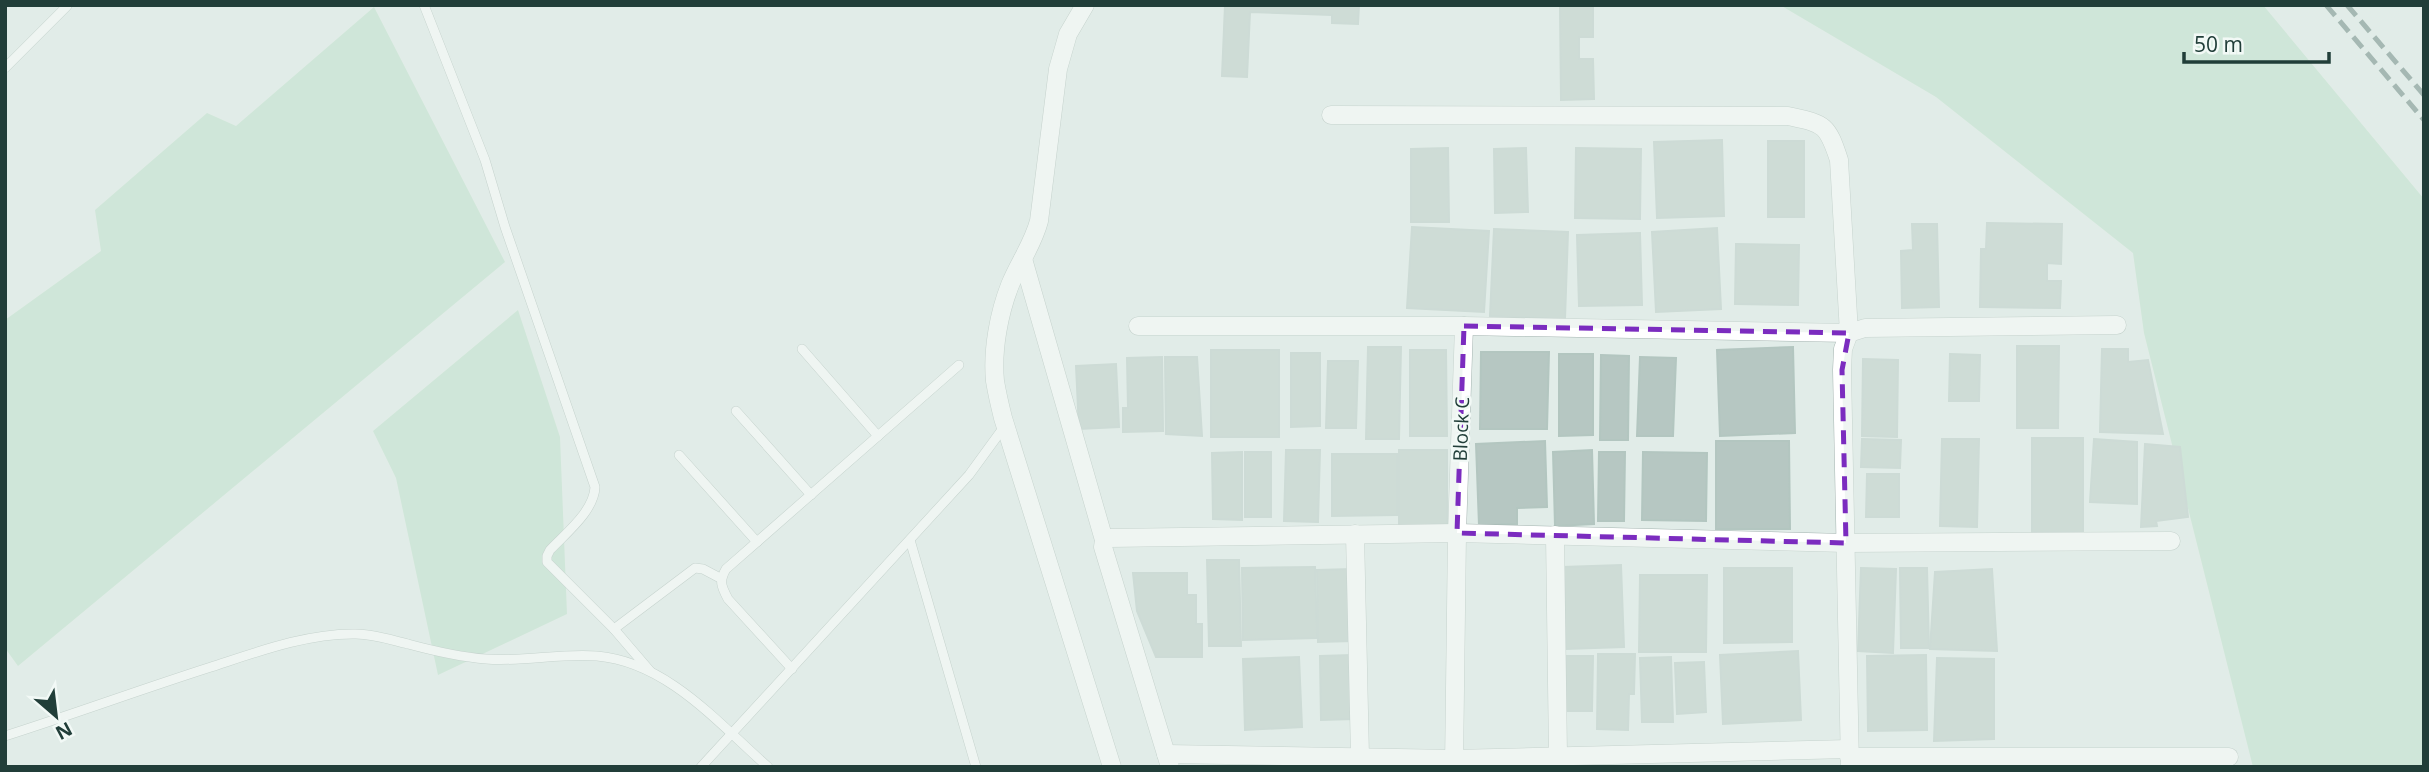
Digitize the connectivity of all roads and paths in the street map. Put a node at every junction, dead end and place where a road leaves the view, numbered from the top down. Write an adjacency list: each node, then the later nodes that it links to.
1 (424, 5): 27 (lane)
2 (1085, 5): 6 (street)
3 (67, 6): 4 (lane)
4 (5, 68)
5 (1331, 115): 10 (street)
6 (1023, 259): 14 (street); 22 (street)
7 (1138, 326): 8 (street)
8 (1464, 326): 10 (street); 18 (street, Block C)
9 (2117, 326): 10 (street)
10 (1849, 333): 25 (street)
11 (802, 349): 15 (lane)
12 (959, 365): 15 (lane)
13 (736, 411): 17 (lane)
14 (1005, 425): 21 (lane); 42 (street)
15 (878, 436): 17 (lane)
16 (679, 455): 24 (lane)
17 (811, 495): 24 (lane)
18 (1457, 533): 19 (street); 20 (street); 38 (street, Block C)
19 (1355, 534): 22 (street); 33 (street)
20 (1555, 535): 25 (street); 32 (street)
21 (910, 540): 28 (lane); 41 (lane)
22 (1104, 540): 36 (street)
23 (2171, 541): 25 (street)
24 (757, 542): 26 (lane)
25 (1846, 543): 35 (street)
26 (720, 578): 27 (lane); 28 (lane)
27 (614, 629): 29 (lane)
28 (792, 669): 30 (lane)
29 (651, 673): 30 (lane); 31 (lane)
30 (732, 735): 39 (lane); 40 (lane)
31 (5, 736)
32 (1558, 756): 35 (street); 38 (street)
33 (1360, 757): 36 (street); 38 (street)
34 (2229, 757): 37 (street)
35 (1849, 758): 37 (street)
36 (1168, 760)
37 (1972, 762)
38 (1454, 763)
39 (701, 767)
40 (768, 767)
41 (975, 767)
42 (1112, 767)

